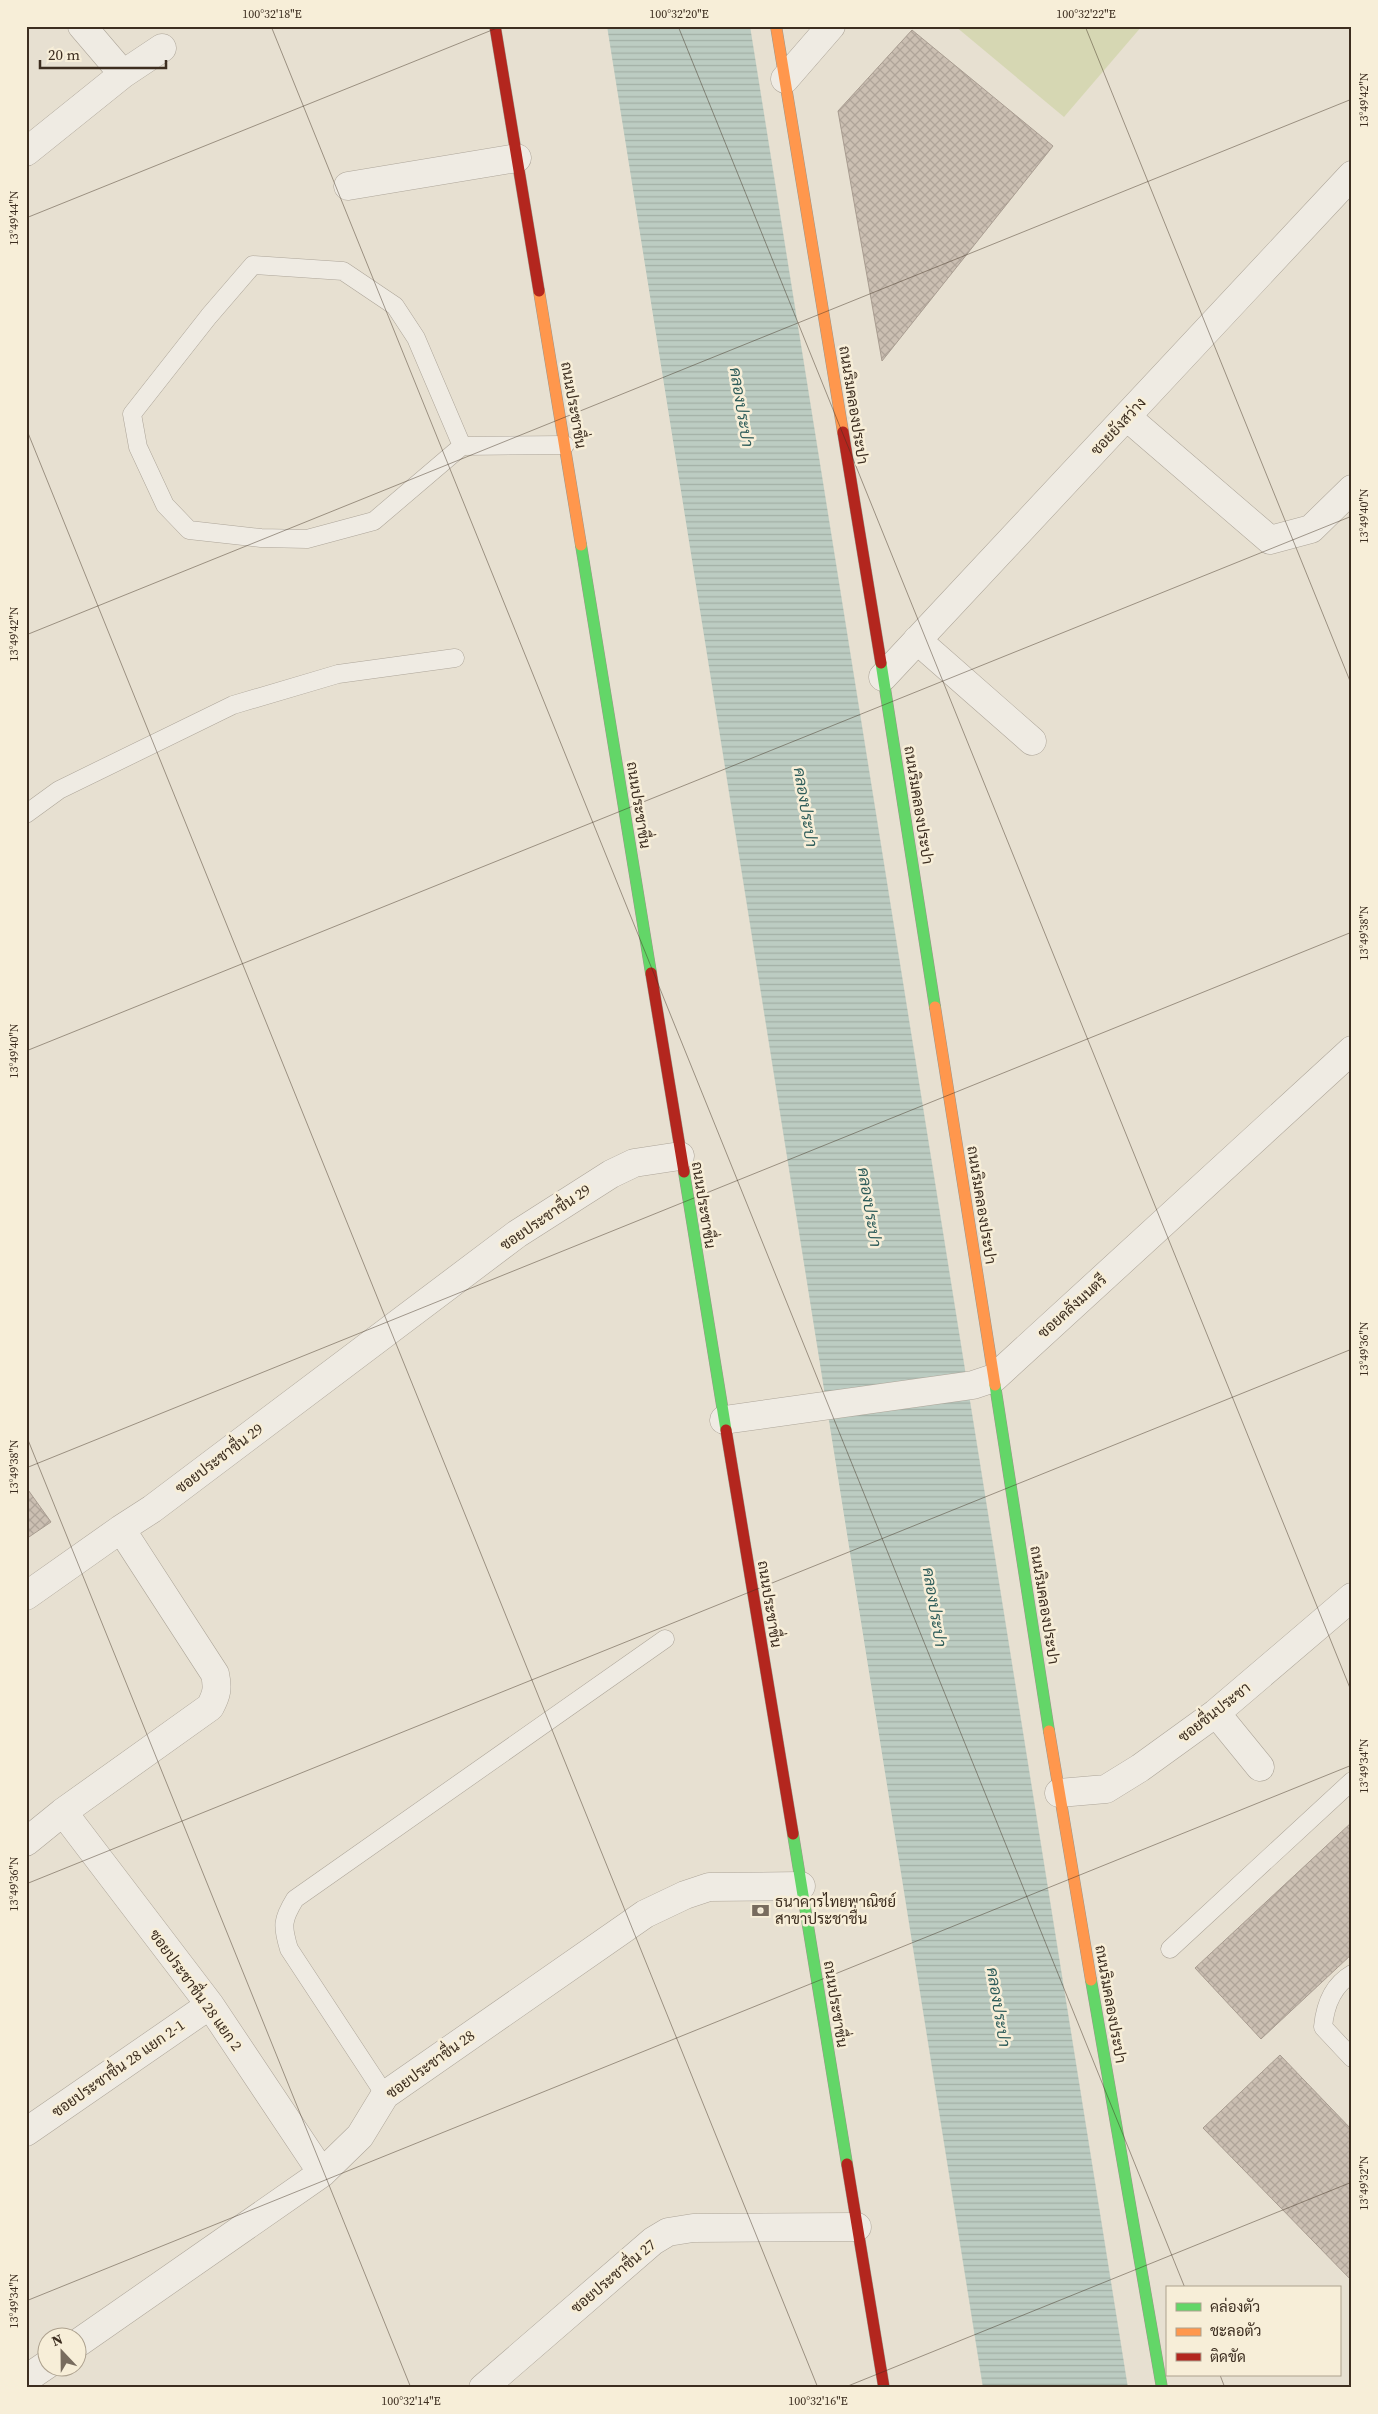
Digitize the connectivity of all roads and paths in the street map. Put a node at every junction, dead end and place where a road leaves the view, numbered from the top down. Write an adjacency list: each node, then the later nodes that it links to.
1 (82, 26): 6 (street)
2 (495, 26): 9 (main road, ถนนประชาชื่น)
3 (776, 26): 7 (main road, ถนนริมคลองประปา)
4 (831, 26): 7 (street)
5 (162, 48): 6 (street)
6 (122, 74): 8 (street)
7 (786, 79): 18 (main road, ถนนริมคลองประปา)
8 (26, 152)
9 (517, 158): 11 (street); 13 (main road, ถนนประชาชื่น)
10 (1352, 175): 12 (street, ซอยยังสว่าง)
11 (348, 186)
12 (1127, 417): 15 (street); 16 (street, ซอยยังสว่าง)
13 (565, 445): 14 (lane); 22 (main road, ถนนประชาชื่น)
14 (462, 446): 14 (lane)
15 (1352, 489)
16 (917, 640): 18 (street, ซอยยังสว่าง); 19 (street)
17 (455, 658): 20 (lane)
18 (883, 676): 23 (main road, ถนนริมคลองประปา)
19 (1032, 741)
20 (26, 814)
21 (1352, 1050): 23 (street, ซอยคลังมนตรี)
22 (680, 1156): 24 (main road, ถนนประชาชื่น); 25 (street, ซอยประชาชื่น 29)
23 (983, 1382): 24 (street); 32 (main road, ถนนริมคลองประปา)
24 (724, 1420): 35 (main road, ถนนประชาชื่น)
25 (121, 1529): 26 (street, ซอยประชาชื่น 29); 33 (street)
26 (26, 1596)
27 (1352, 1597): 29 (street, ซอยชื่นประชา)
28 (665, 1639): 40 (lane)
29 (1216, 1713): 30 (street); 32 (street, ซอยชื่นประชา)
30 (1260, 1767)
31 (1352, 1781): 36 (lane)
32 (1059, 1793): 49 (main road, ถนนริมคลองประปา)
33 (62, 1812): 34 (street); 38 (street, ซอยประชาชื่น 28 แยก 2)
34 (26, 1842)
35 (801, 1886): 40 (street, ซอยประชาชื่น 28); 43 (main road, ถนนประชาชื่น)
36 (1170, 1948)
37 (1352, 1974): 39 (lane)
38 (210, 2005): 41 (street, ซอยประชาชื่น 28 แยก 2-1); 42 (street, ซอยประชาชื่น 28 แยก 2)
39 (1352, 2058)
40 (385, 2095): 42 (street, ซอยประชาชื่น 28)
41 (26, 2132)
42 (322, 2173): 44 (street, ซอยประชาชื่น 28)
43 (858, 2227): 47 (street, ซอยประชาชื่น 27); 48 (main road, ถนนประชาชื่น)
44 (88, 2336)
45 (38, 2371): 46 (street)
46 (26, 2379)
47 (483, 2388)
48 (884, 2388)
49 (1162, 2388)

